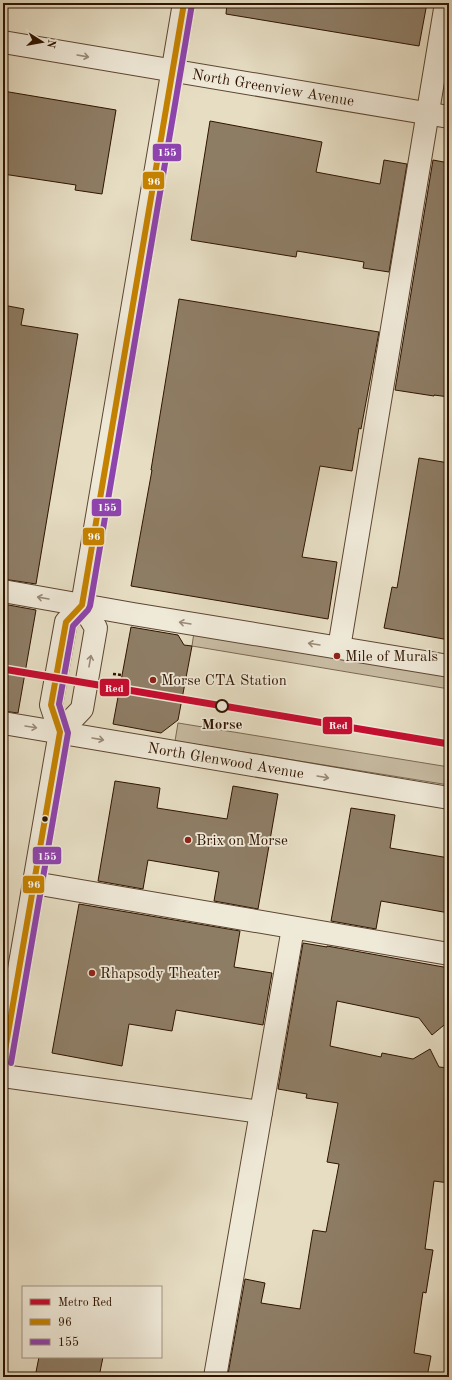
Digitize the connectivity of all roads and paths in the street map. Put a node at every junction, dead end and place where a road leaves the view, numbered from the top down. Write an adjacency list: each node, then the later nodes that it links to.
1 (184, 3): 4 (street)
2 (446, 3): 5 (street)
3 (3, 42): 4 (street, North Greenview Avenue, one-way to 4)
4 (173, 71): 5 (street, North Greenview Avenue); 8 (street)
5 (428, 114): 6 (street, North Greenview Avenue); 9 (street)
6 (449, 118)
7 (3, 591): 8 (street, one-way to 7)
8 (82, 605): 9 (street, one-way to 8); 14 (street); 14 (street, one-way to 8)
9 (339, 648): 10 (street)
10 (449, 666)
11 (113, 674): 12 (path)
12 (122, 675)
13 (3, 723): 14 (street, North Glenwood Avenue, one-way to 14)
14 (60, 732): 15 (street, North Glenwood Avenue, one-way to 15); 16 (street)
15 (449, 798)
16 (34, 883): 17 (street); 19 (street)
17 (293, 928): 18 (street); 22 (street)
18 (449, 954)
19 (12, 955): 20 (street)
20 (3, 1062)
21 (3, 1076): 22 (street)
22 (261, 1112): 23 (street)
23 (215, 1377)

